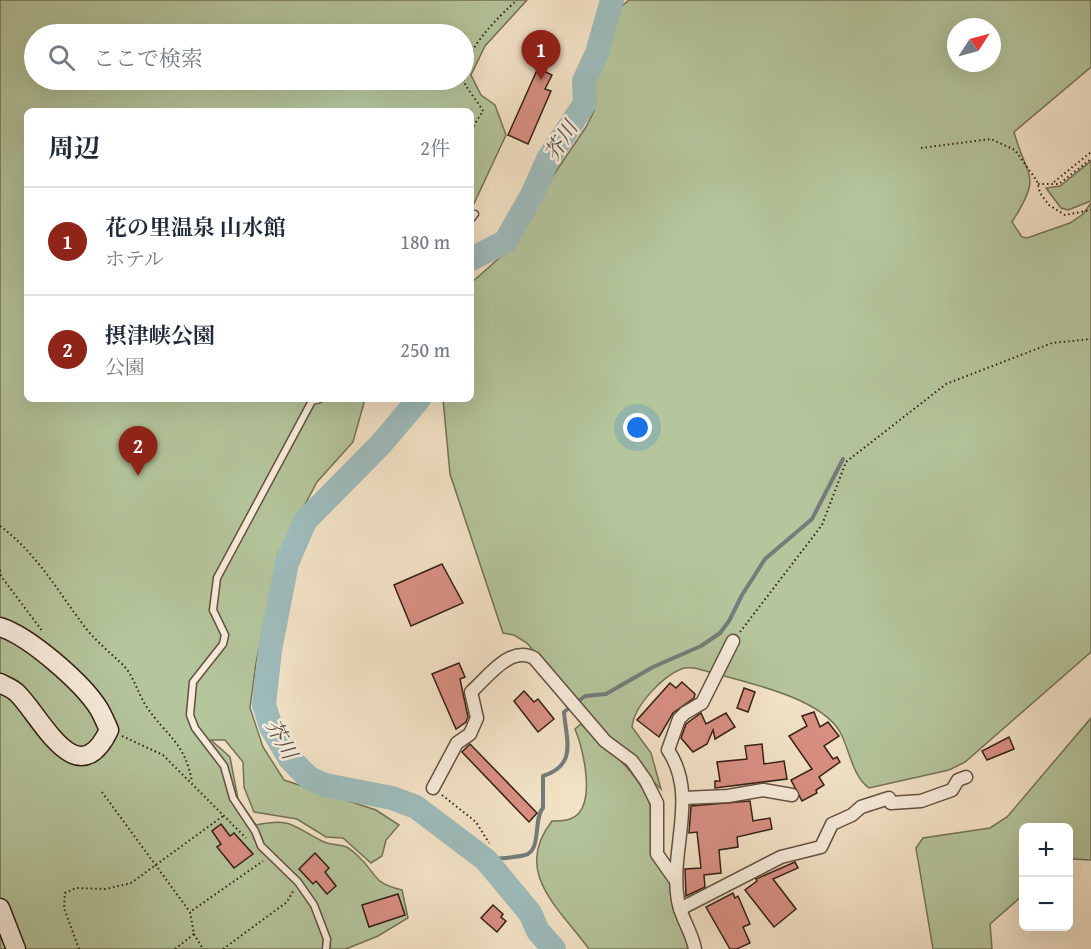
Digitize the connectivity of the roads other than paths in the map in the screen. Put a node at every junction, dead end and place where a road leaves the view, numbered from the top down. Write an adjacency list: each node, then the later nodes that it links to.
1 (311, 402): 13 (lane)
2 (0, 627): 4 (street)
3 (733, 641): 8 (street)
4 (0, 683)
5 (966, 777): 11 (street)
6 (433, 788): 9 (street)
7 (792, 795): 8 (street)
8 (683, 798): 9 (street)
9 (676, 880): 11 (street)
10 (0, 908): 12 (street)
11 (680, 909): 14 (street)
12 (15, 949)
13 (326, 949)
14 (695, 949)

